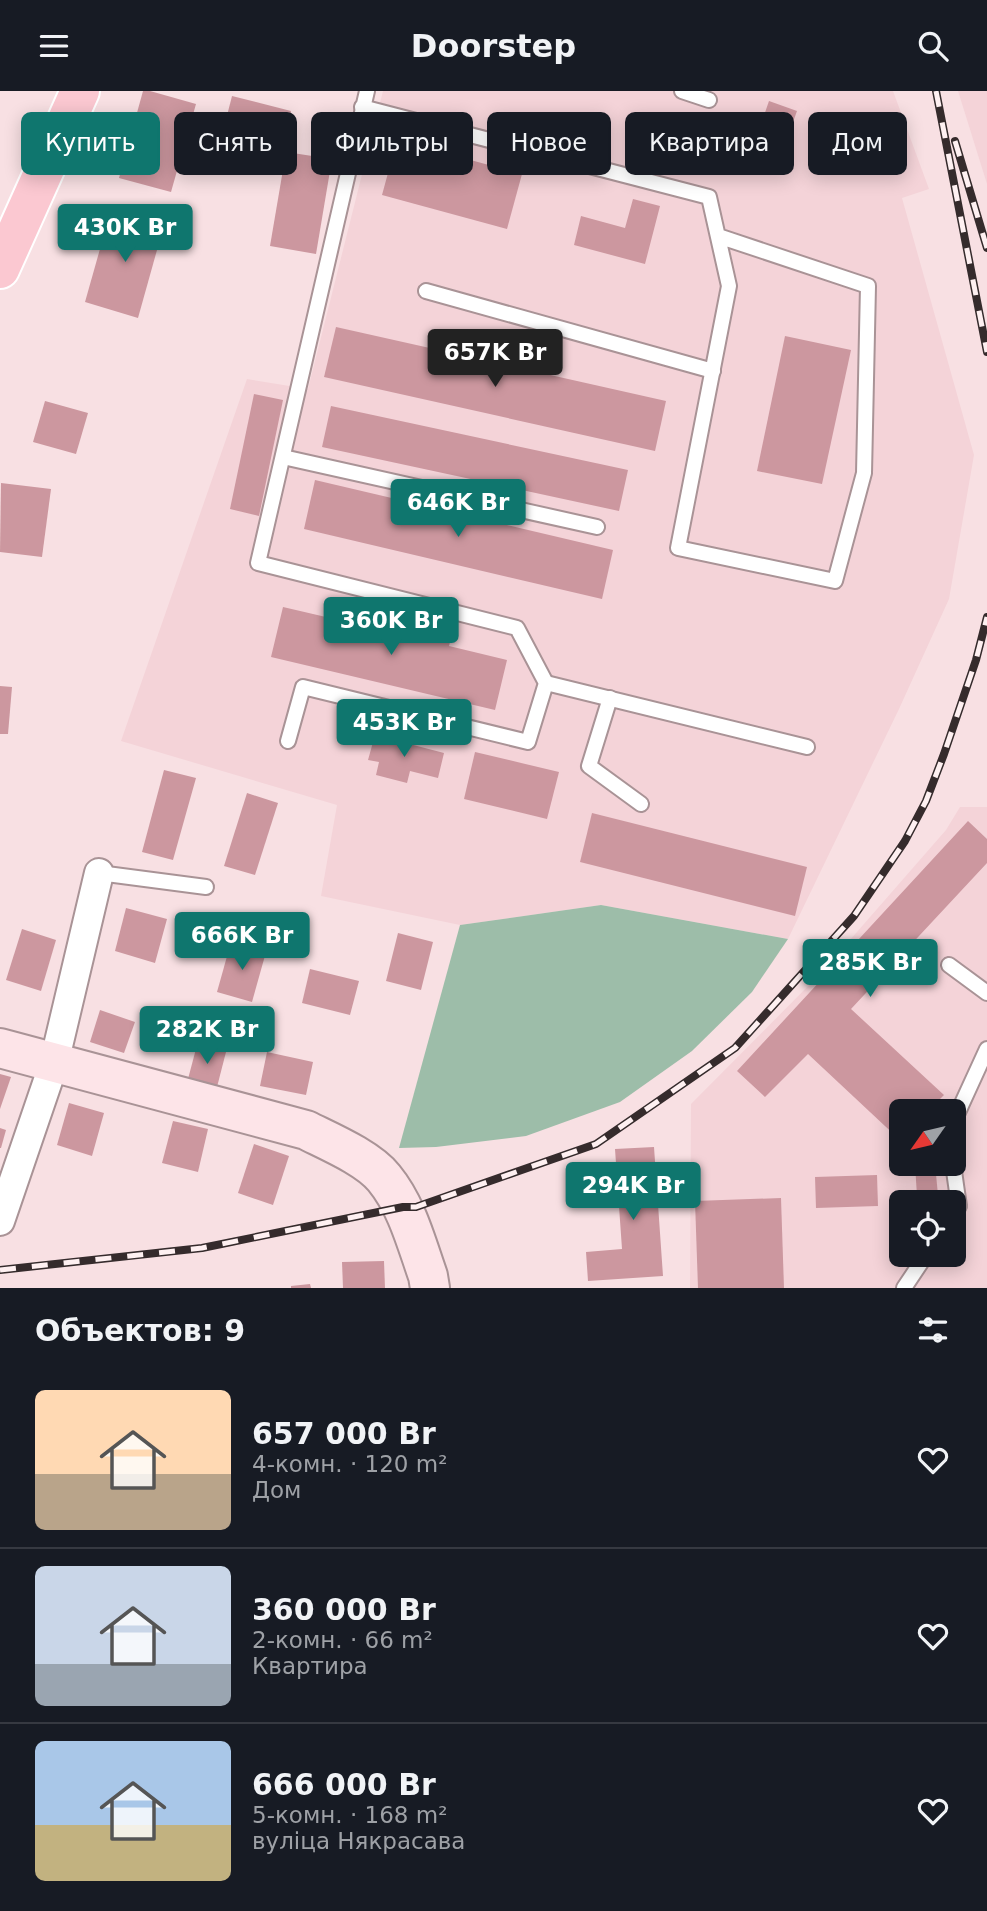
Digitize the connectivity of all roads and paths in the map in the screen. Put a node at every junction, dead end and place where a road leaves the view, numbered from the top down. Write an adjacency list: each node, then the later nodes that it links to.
1 (80, 91): 7 (main road)
2 (367, 91): 5 (lane)
3 (682, 91): 4 (lane)
4 (709, 100)
5 (362, 107): 6 (lane); 10 (lane)
6 (718, 236): 9 (lane); 9 (lane)
7 (0, 269)
8 (426, 291): 9 (lane)
9 (713, 371)
10 (284, 457): 11 (lane); 12 (lane)
11 (597, 527)
12 (546, 683): 13 (lane); 14 (lane)
13 (610, 698): 15 (lane); 16 (lane)
14 (288, 741)
15 (807, 747)
16 (641, 804)
17 (99, 873): 18 (lane); 23 (street)
18 (206, 887)
19 (949, 965): 20 (lane)
20 (987, 993)
21 (0, 1048): 23 (main road)
22 (987, 1048): 24 (lane)
23 (54, 1063): 25 (street); 27 (main road)
24 (964, 1099)
25 (0, 1221)
26 (918, 1267): 28 (lane)
27 (430, 1288)
28 (904, 1288)

